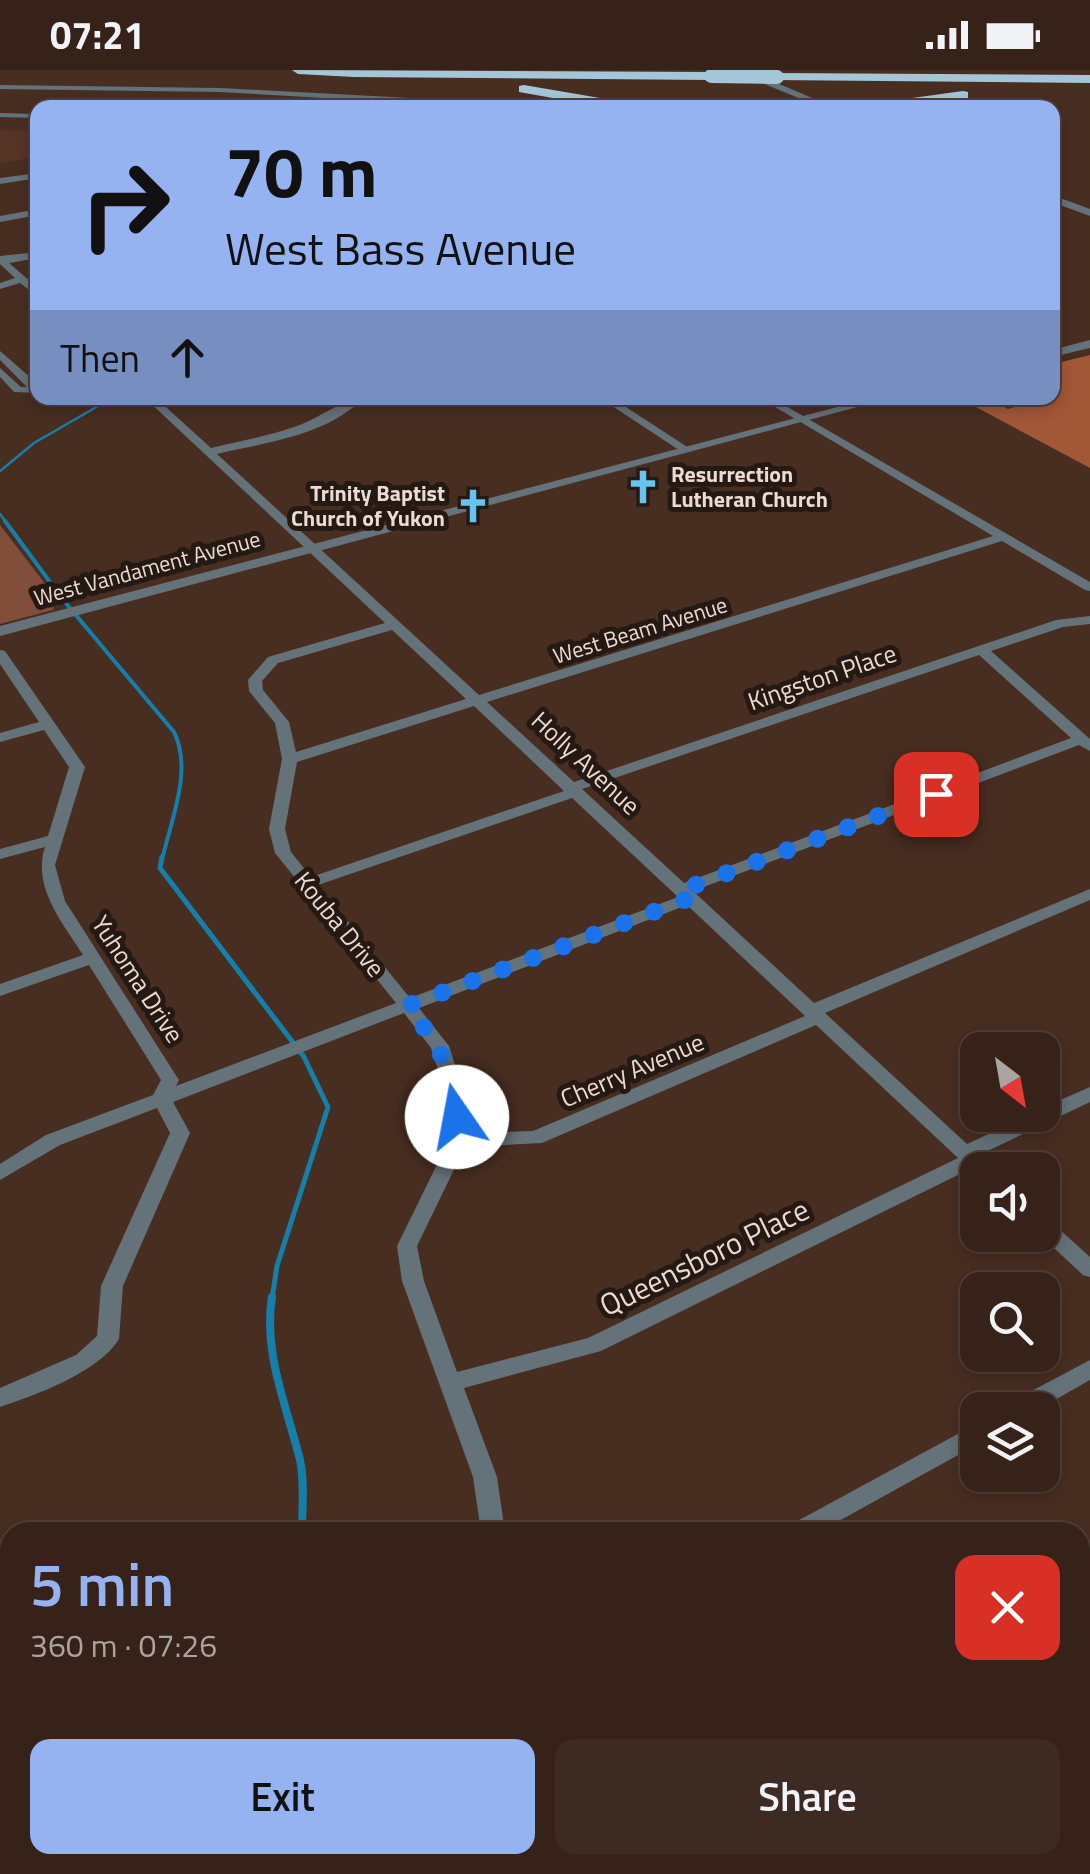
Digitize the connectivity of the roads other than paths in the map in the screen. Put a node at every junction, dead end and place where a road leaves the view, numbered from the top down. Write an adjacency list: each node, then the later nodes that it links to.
1 (298, 70): 10 (highway)
2 (336, 70): 4 (highway)
3 (736, 70): 12 (street)
4 (714, 73): 5 (highway, bridge); 11 (street)
5 (1090, 82): 13 (highway)
6 (0, 87): 7 (street)
7 (297, 94): 8 (street); 9 (street)
8 (290, 100)
9 (356, 100)
10 (584, 100)
11 (790, 100)
12 (812, 100)
13 (921, 100)
14 (0, 115): 15 (street)
15 (30, 116)
16 (30, 176): 17 (street)
17 (0, 181)
18 (1060, 201): 20 (street)
19 (30, 213): 21 (street)
20 (1090, 213)
21 (0, 219)
22 (30, 256): 23 (street)
23 (1, 260): 24 (street)
24 (22, 279): 25 (street); 26 (street)
25 (0, 283)
26 (30, 286)
27 (1090, 344): 28 (street)
28 (1060, 352)
29 (0, 354): 31 (street)
30 (0, 371): 32 (street)
31 (30, 383)
32 (30, 390)
33 (163, 405): 40 (street, Holly Avenue)
34 (349, 405): 40 (street)
35 (615, 405): 39 (street)
36 (777, 405): 38 (street)
37 (859, 405): 38 (street, West Vandament Avenue)
38 (802, 420): 39 (street, West Vandament Avenue); 41 (street)
39 (686, 450): 42 (street, West Vandament Avenue)
40 (210, 452): 42 (street, Holly Avenue)
41 (1001, 537): 43 (street); 49 (street, West Beam Avenue)
42 (313, 547): 45 (street, Holly Avenue); 46 (street, West Vandament Avenue)
43 (1090, 586)
44 (1090, 620): 47 (street, Kingston Place)
45 (396, 624): 49 (street, Holly Avenue); 53 (street, Kouba Drive)
46 (0, 631)
47 (982, 650): 52 (street); 54 (street, Kingston Place)
48 (0, 654): 50 (street, Yuhoma Drive)
49 (480, 700): 53 (street, West Beam Avenue); 54 (street, Holly Avenue)
50 (48, 724): 51 (street); 55 (street, Yuhoma Drive)
51 (0, 738)
52 (1085, 743): 58 (street)
53 (290, 759): 57 (street, Kouba Drive)
54 (573, 790): 57 (street, Kingston Place); 58 (street, Holly Avenue)
55 (55, 840): 56 (street); 60 (street, Yuhoma Drive)
56 (0, 854)
57 (306, 884): 62 (street, Kouba Drive)
58 (686, 894): 62 (street); 63 (street, Holly Avenue)
59 (1090, 894): 63 (street, Cherry Avenue)
60 (90, 959): 61 (street); 65 (street, Yuhoma Drive)
61 (0, 990)
62 (407, 1006): 65 (street); 66 (street, Kouba Drive)
63 (815, 1014): 66 (street, Cherry Avenue); 67 (street, Holly Avenue)
64 (1090, 1094): 68 (street, Queensboro Place)
65 (161, 1098): 70 (street); 76 (street, Yuhoma Drive)
66 (460, 1140): 74 (street)
67 (964, 1152)
68 (990, 1152)
69 (960, 1168): 74 (street, Queensboro Place)
70 (0, 1173)
71 (1060, 1242): 72 (street)
72 (1090, 1269)
73 (1090, 1370): 75 (street)
74 (453, 1382): 78 (street)
75 (1050, 1392)
76 (0, 1398)
77 (960, 1442): 79 (street)
78 (492, 1522)
79 (816, 1522)

